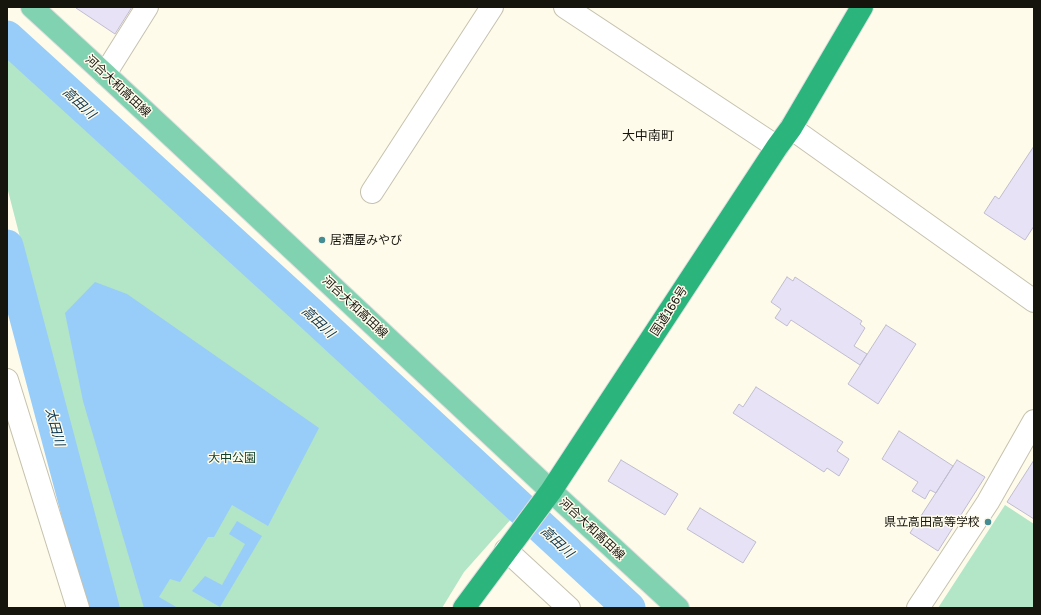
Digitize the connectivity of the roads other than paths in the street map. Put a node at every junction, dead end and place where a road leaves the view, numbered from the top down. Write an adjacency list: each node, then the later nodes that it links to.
1 (32, 7): 6 (main road, 河合大和高田線)
2 (147, 7): 6 (street)
3 (492, 7): 9 (street)
4 (565, 7): 8 (street)
5 (862, 7): 7 (highway, 国道166号)
6 (105, 74): 13 (main road, 河合大和高田線)
7 (791, 128): 8 (highway, 国道166号); 10 (street)
8 (777, 147): 13 (highway, 国道166号)
9 (372, 192)
10 (1034, 301)
11 (7, 380): 15 (street)
12 (1034, 421): 19 (street)
13 (547, 496): 14 (highway, 国道166号); 18 (main road, 河合大和高田線)
14 (506, 550): 16 (highway, 国道166号); 17 (street)
15 (78, 608)
16 (464, 608)
17 (569, 608)
18 (678, 608)
19 (918, 608)

